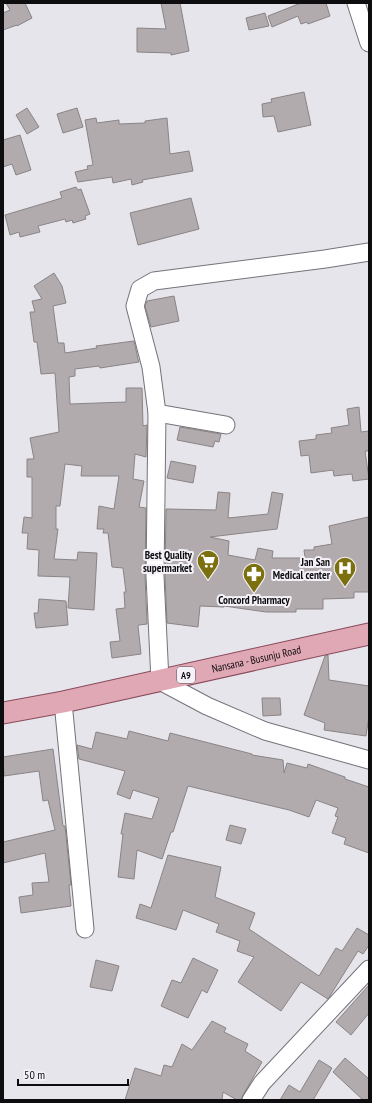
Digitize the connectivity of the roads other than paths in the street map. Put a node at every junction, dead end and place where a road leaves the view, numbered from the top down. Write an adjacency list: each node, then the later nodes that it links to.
1 (356, 3): 2 (street)
2 (369, 43)
3 (369, 252): 4 (street)
4 (157, 413): 5 (street); 7 (street)
5 (226, 425)
6 (369, 634): 7 (main road, Nansana - Busunju Road / A9)
7 (160, 681): 8 (main road, Nansana - Busunju Road / A9); 10 (street)
8 (63, 702): 9 (main road, Nansana - Busunju Road / A9); 11 (street)
9 (3, 713)
10 (369, 760)
11 (85, 929)
12 (369, 969): 13 (street)
13 (251, 1100)

